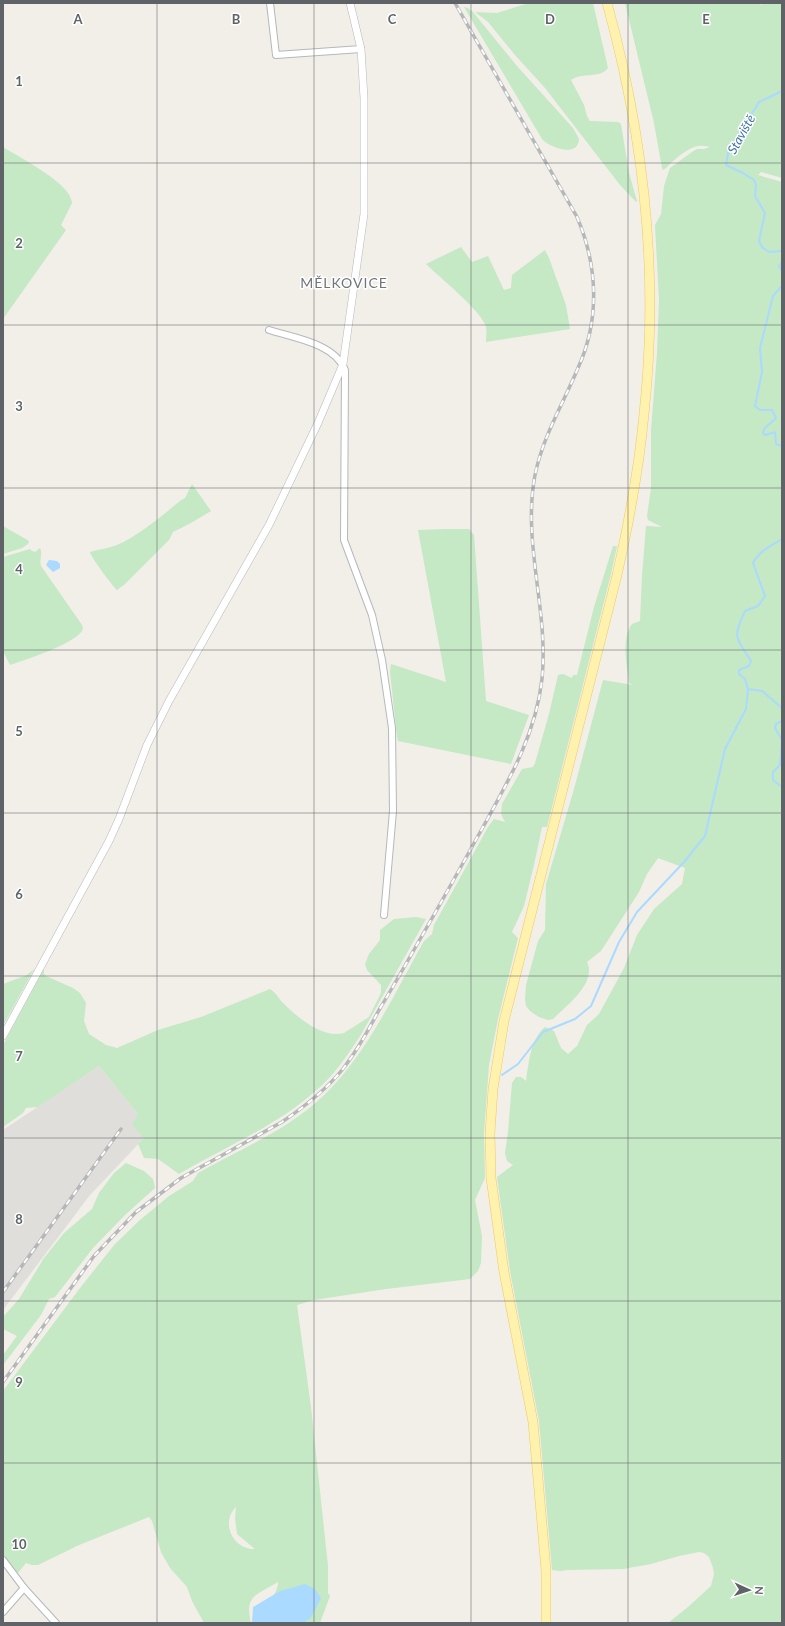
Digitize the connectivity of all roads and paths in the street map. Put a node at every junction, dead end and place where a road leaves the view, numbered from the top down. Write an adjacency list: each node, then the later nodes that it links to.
1 (270, 3): 4 (street)
2 (350, 3): 4 (street)
3 (606, 3): 13 (main road)
4 (361, 49): 6 (street)
5 (269, 330): 6 (street)
6 (343, 364): 7 (street); 8 (street)
7 (384, 915)
8 (3, 1036)
9 (3, 1560): 10 (street)
10 (24, 1588): 11 (street); 12 (street)
11 (3, 1612)
12 (56, 1623)
13 (546, 1623)

